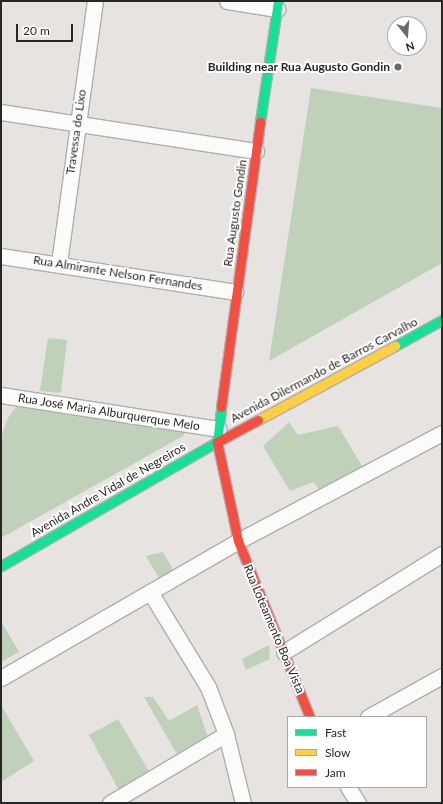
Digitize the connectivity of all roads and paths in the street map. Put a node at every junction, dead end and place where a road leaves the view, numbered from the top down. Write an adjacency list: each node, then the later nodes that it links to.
1 (95, 1): 5 (street, Travessa do Lixo)
2 (227, 1): 3 (street)
3 (278, 5): 6 (street, Rua Augusto Gondin)
4 (1, 112): 5 (street)
5 (76, 122): 6 (street); 8 (street, Travessa do Lixo)
6 (256, 151): 9 (street, Rua Augusto Gondin)
7 (1, 256): 8 (street, Rua Almirante Nelson Fernandes)
8 (58, 263): 9 (street, Rua Almirante Nelson Fernandes)
9 (235, 292): 13 (street, Rua Augusto Gondin)
10 (442, 320): 13 (street, Avenida Dilermando de Barros Carvalho)
11 (1, 394): 13 (street, Rua José Maria Alburquerque Melo)
12 (442, 433): 14 (street)
13 (217, 436): 14 (street, Rua Loteamento Boa Vista); 16 (street, Avenida Andre Vidal de Negreiros)
14 (238, 540): 17 (street); 18 (street, Rua Loteamento Boa Vista)
15 (442, 554): 18 (street)
16 (1, 566)
17 (150, 592): 20 (street); 23 (street)
18 (284, 652): 21 (street, Rua Loteamento Boa Vista)
19 (442, 676): 22 (street)
20 (1, 678)
21 (310, 716)
22 (370, 716)
23 (226, 734): 25 (street); 26 (street)
24 (349, 788): 27 (street)
25 (110, 803)
26 (243, 803)
27 (358, 803)

